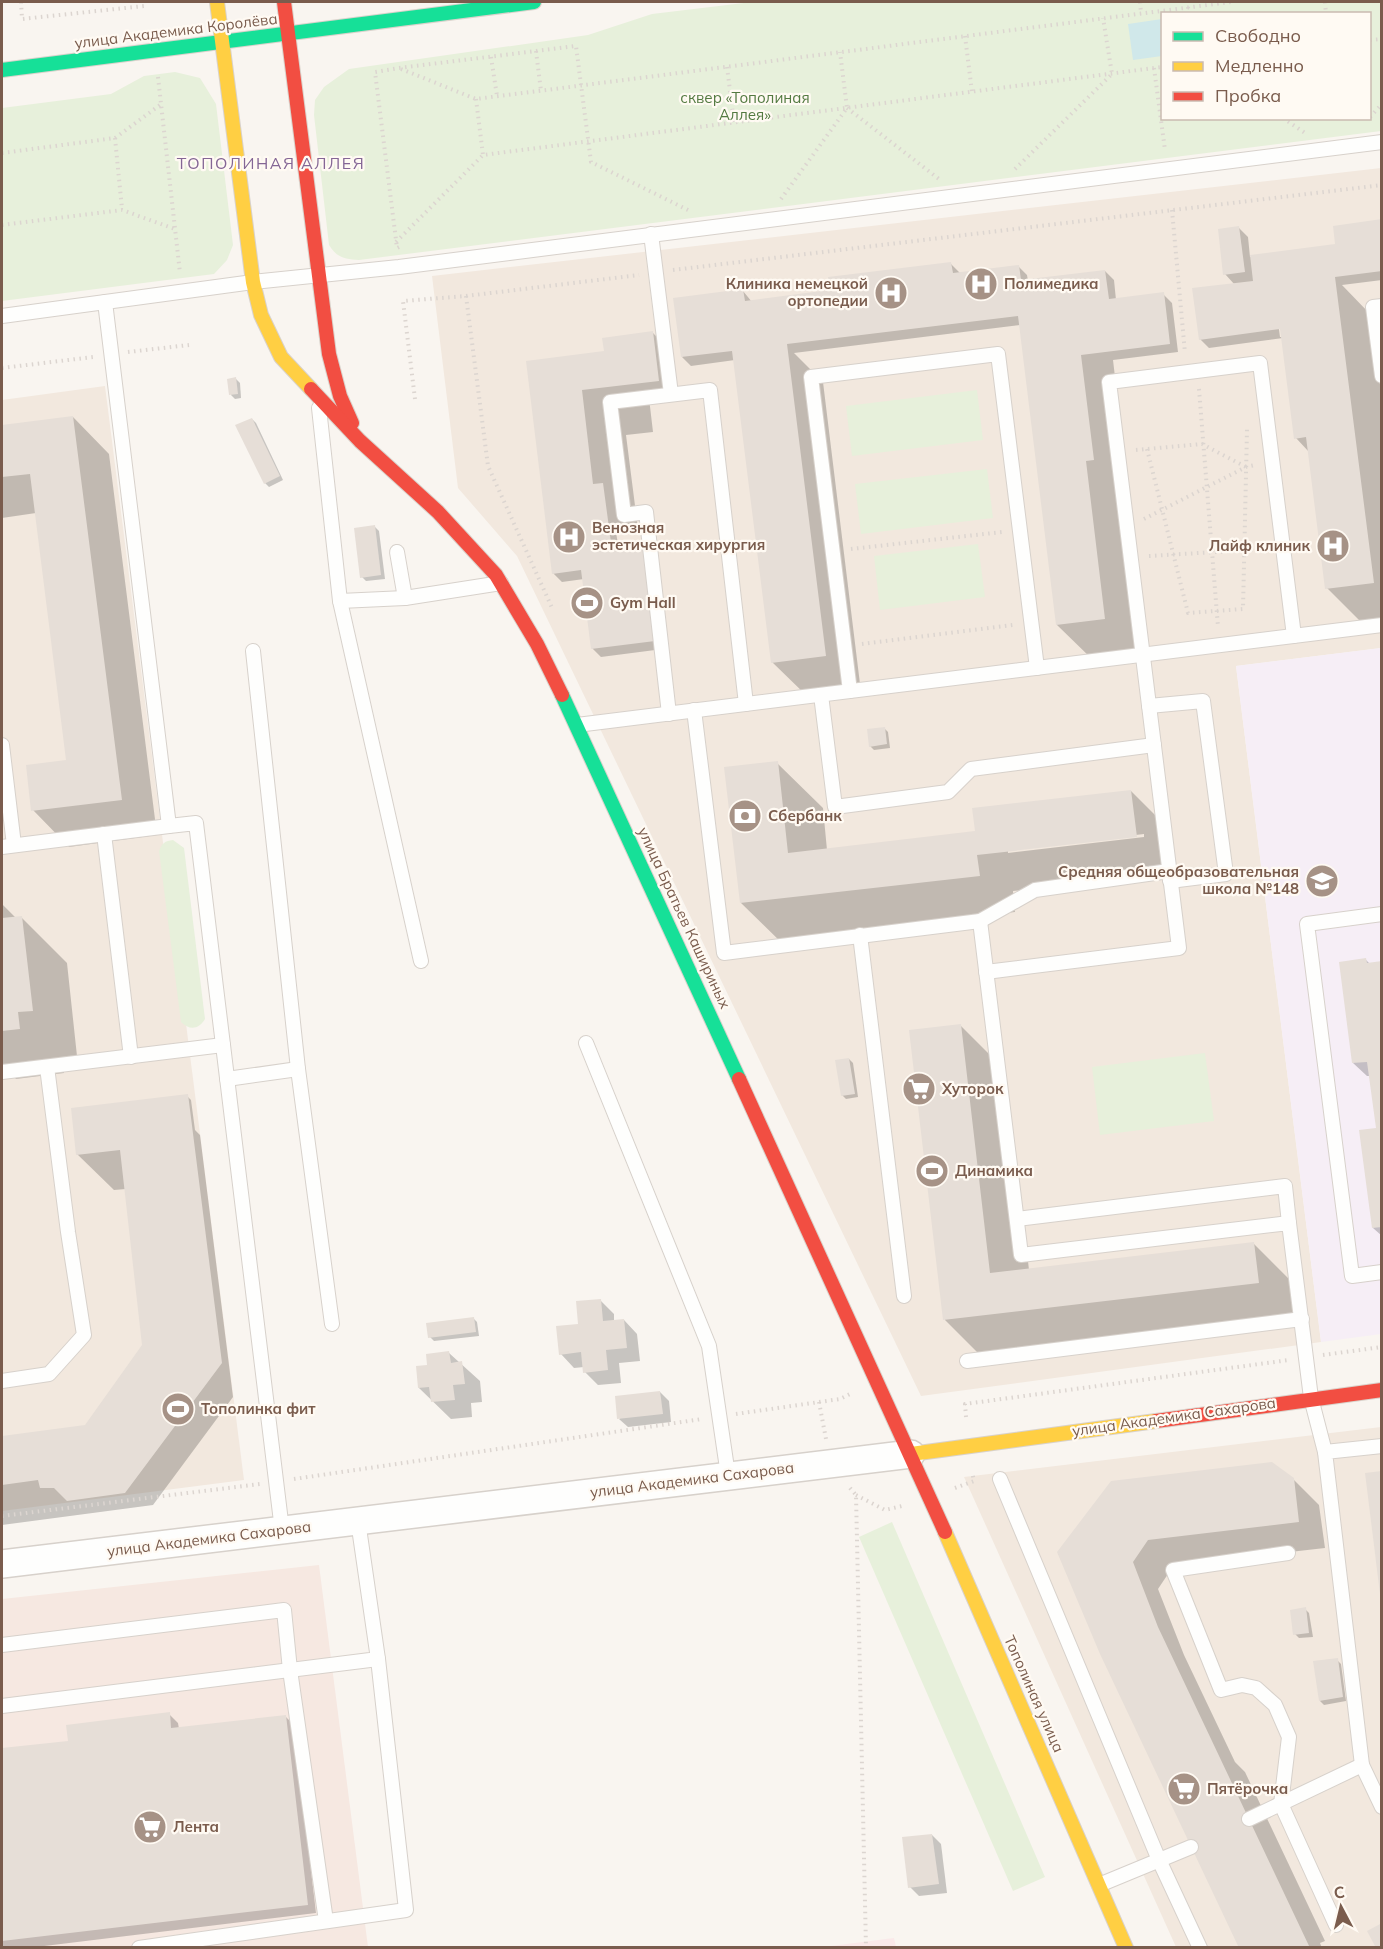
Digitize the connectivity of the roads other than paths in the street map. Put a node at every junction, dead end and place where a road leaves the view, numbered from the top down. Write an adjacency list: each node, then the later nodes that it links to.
1 (217, 2): 5 (main road, улица Братьев Кашириных)
2 (284, 2): 4 (main road, улица Братьев Кашириных)
3 (534, 2): 4 (main road, улица Академика Королёва)
4 (288, 33): 5 (main road, улица Академика Королёва); 9 (main road, улица Братьев Кашириных)
5 (222, 42): 6 (main road, улица Академика Королёва); 10 (main road, улица Братьев Кашириных)
6 (2, 70)
7 (1382, 142): 8 (lane)
8 (651, 234): 9 (lane); 15 (lane)
9 (319, 275): 10 (lane); 17 (main road, улица Братьев Кашириных)
10 (253, 282): 11 (lane); 16 (main road, улица Братьев Кашириных)
11 (105, 302): 13 (lane); 36 (lane)
12 (1382, 306): 14 (lane)
13 (2, 316)
14 (1382, 376)
15 (671, 394): 29 (lane); 32 (lane)
16 (318, 397): 17 (main road, улица Братьев Кашириных); 21 (lane)
17 (360, 441): 19 (main road, улица Братьев Кашириных)
18 (397, 552): 20 (lane)
19 (501, 583): 20 (lane); 33 (main road, улица Братьев Кашириных)
20 (405, 598): 21 (lane)
21 (340, 601): 43 (lane)
22 (1382, 625): 23 (lane)
23 (1294, 636): 25 (lane); 25 (lane)
24 (253, 651): 49 (lane)
25 (1143, 655): 26 (lane); 30 (lane)
26 (1037, 668): 27 (lane); 27 (lane)
27 (850, 691): 28 (lane)
28 (822, 694): 29 (lane); 35 (lane)
29 (746, 704): 31 (lane)
30 (1149, 706): 35 (lane); 39 (lane)
31 (694, 710): 32 (lane); 42 (lane)
32 (669, 714): 33 (lane)
33 (577, 725): 64 (main road, улица Братьев Кашириных)
34 (2, 745): 38 (lane)
35 (1154, 745): 39 (lane)
36 (169, 826): 37 (lane); 46 (lane)
37 (104, 834): 38 (lane); 47 (lane)
38 (8, 846)
39 (1170, 876): 41 (lane); 44 (lane)
40 (1382, 914): 54 (lane)
41 (980, 921): 42 (lane); 44 (lane)
42 (860, 935): 55 (lane)
43 (421, 961)
44 (986, 972): 52 (lane)
45 (586, 1043): 65 (lane)
46 (223, 1045): 47 (lane); 51 (lane)
47 (131, 1057): 48 (lane)
48 (47, 1067): 50 (lane); 59 (lane)
49 (298, 1070): 51 (lane); 57 (lane)
50 (2, 1072)
51 (227, 1079): 68 (lane)
52 (1017, 1219): 53 (lane); 53 (lane)
53 (1289, 1222): 56 (lane)
54 (1382, 1272)
55 (904, 1296)
56 (1302, 1318): 58 (lane); 61 (lane)
57 (332, 1324)
58 (966, 1360)
59 (2, 1381)
60 (1382, 1390): 61 (main road, улица Академика Сахарова)
61 (1311, 1398): 63 (lane); 64 (main road, улица Академика Сахарова)
62 (1382, 1446): 63 (lane)
63 (1325, 1452): 75 (lane)
64 (911, 1454): 65 (street, улица Академика Сахарова); 81 (main road, Тополиная улица)
65 (728, 1475): 67 (street, улица Академика Сахарова)
66 (1000, 1479): 80 (lane)
67 (358, 1521): 68 (street, улица Академика Сахарова); 72 (lane)
68 (282, 1530): 70 (street, улица Академика Сахарова)
69 (1288, 1553): 76 (lane)
70 (2, 1564)
71 (2, 1644): 73 (lane)
72 (378, 1659): 73 (lane); 83 (lane)
73 (290, 1670): 74 (lane); 83 (lane)
74 (2, 1706)
75 (1362, 1765): 76 (lane); 77 (lane)
76 (1281, 1804): 78 (lane); 84 (lane)
77 (1382, 1807)
78 (1249, 1819)
79 (1191, 1847): 80 (lane)
80 (1159, 1860): 81 (lane); 88 (lane)
81 (1099, 1885): 82 (main road, Тополиная улица)
82 (1110, 1912): 86 (lane); 87 (main road, Тополиная улица)
83 (326, 1922): 85 (lane)
84 (1336, 1925)
85 (139, 1947)
86 (1117, 1947)
87 (1126, 1947)
88 (1200, 1947)

